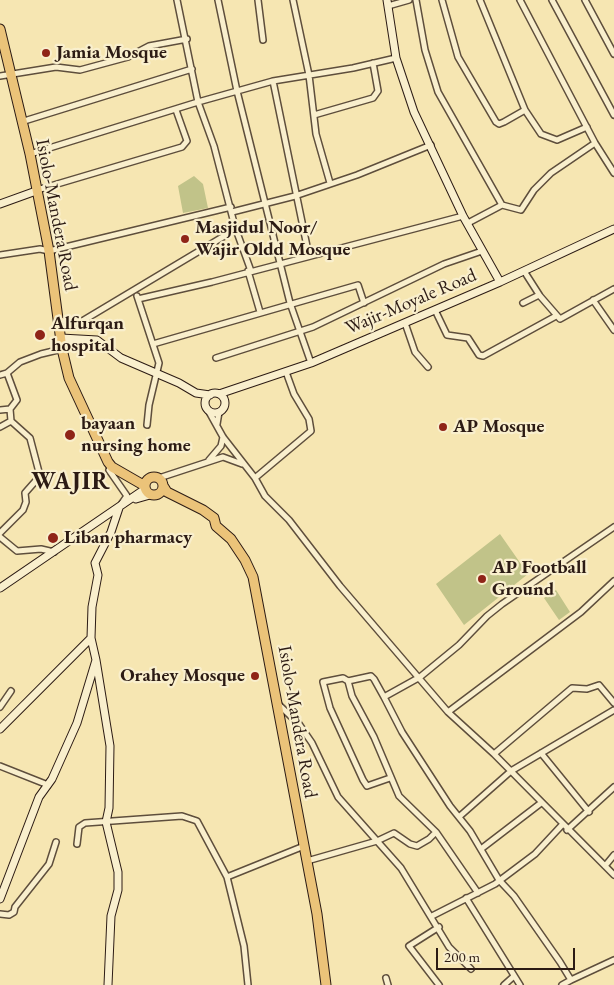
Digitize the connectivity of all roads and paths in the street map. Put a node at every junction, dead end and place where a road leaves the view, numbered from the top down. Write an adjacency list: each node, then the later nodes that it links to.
1 (177, 0): 14 (street)
2 (218, 0): 24 (street)
3 (258, 0): 15 (street)
4 (293, 0): 21 (street)
5 (409, 0): 12 (street)
6 (416, 0): 41 (street)
7 (442, 0): 27 (street)
8 (480, 0): 27 (street)
9 (520, 0): 31 (street)
10 (552, 0): 29 (street)
11 (585, 0): 16 (street)
12 (388, 3): 17 (street)
13 (0, 29): 20 (highway, Isiolo-Mandera Road)
14 (187, 40): 19 (street); 20 (street)
15 (263, 40)
16 (614, 54)
17 (396, 58): 18 (street); 33 (street)
18 (373, 64): 21 (street); 28 (street)
19 (192, 69): 25 (street); 30 (street)
20 (12, 75): 22 (street); 30 (highway, Isiolo-Mandera Road)
21 (310, 75): 23 (street); 28 (street)
22 (0, 76)
23 (273, 82): 24 (street); 38 (street)
24 (236, 91): 25 (street); 39 (street)
25 (198, 102): 26 (street); 42 (street)
26 (176, 110): 34 (street); 37 (street)
27 (524, 110): 31 (street)
28 (314, 115): 36 (street)
29 (614, 116)
30 (21, 122): 34 (highway, Isiolo-Mandera Road)
31 (587, 127): 32 (street)
32 (595, 143): 35 (street); 41 (street)
33 (431, 145): 36 (street); 43 (street)
34 (30, 154): 37 (highway, Isiolo-Mandera Road)
35 (614, 173)
36 (330, 183): 38 (street)
37 (36, 191): 40 (street); 47 (highway, Isiolo-Mandera Road)
38 (295, 196): 39 (street); 50 (street)
39 (266, 203): 42 (street); 51 (street)
40 (0, 204)
41 (502, 205): 44 (street)
42 (232, 210): 45 (street); 47 (street)
43 (463, 216): 44 (street); 50 (street)
44 (468, 223): 48 (street)
45 (235, 227): 53 (street); 56 (street)
46 (614, 229): 52 (street, Wajir-Moyale Road)
47 (49, 251): 49 (street); 66 (highway, Isiolo-Mandera Road)
48 (482, 251): 54 (street); 62 (street)
49 (0, 255)
50 (309, 256): 51 (street)
51 (280, 264): 53 (street); 61 (street)
52 (524, 270): 54 (street, Wajir-Moyale Road); 57 (street)
53 (250, 271): 58 (street); 64 (street)
54 (500, 282): 63 (street, Wajir-Moyale Road)
55 (614, 289): 59 (street)
56 (135, 291): 58 (street); 66 (street)
57 (539, 295): 60 (street); 65 (street)
58 (138, 299): 72 (street)
59 (593, 300): 65 (street); 68 (street)
60 (523, 302)
61 (290, 303): 62 (street); 64 (street); 69 (street)
62 (364, 303): 69 (street)
63 (435, 310): 65 (street); 67 (street, Wajir-Moyale Road)
64 (260, 312): 72 (street)
65 (556, 316)
66 (59, 320): 70 (highway, Isiolo-Mandera Road)
67 (405, 323): 75 (street, Wajir-Moyale Road); 76 (street)
68 (614, 330)
69 (299, 332): 74 (street); 75 (street)
70 (61, 338): 71 (street); 73 (highway, Isiolo-Mandera Road)
71 (84, 340): 73 (street); 79 (street)
72 (153, 344): 79 (street)
73 (62, 350): 78 (street); 97 (highway, Isiolo-Mandera Road)
74 (216, 358)
75 (311, 363): 77 (street, Wajir-Moyale Road)
76 (428, 367)
77 (286, 372): 81 (street, Wajir-Moyale Road); 99 (street)
78 (7, 373): 80 (street); 87 (street)
79 (158, 373): 82 (street); 92 (street)
80 (0, 375)
81 (238, 389): 83 (street, Wajir-Moyale Road); 85 (street)
82 (196, 393): 84 (street); 86 (street)
83 (219, 394): 84 (street); 85 (street)
84 (210, 395): 86 (street)
85 (224, 406): 89 (street)
86 (207, 407): 89 (street); 91 (street)
87 (10, 409): 88 (street); 90 (street)
88 (0, 410)
89 (219, 412): 91 (street)
90 (11, 421): 93 (street); 105 (street)
91 (217, 424): 94 (street)
92 (147, 425)
93 (0, 427)
94 (223, 436): 95 (street); 96 (street)
95 (208, 461): 96 (street); 100 (street)
96 (244, 465): 99 (street)
97 (112, 467): 98 (highway, Isiolo-Mandera Road); 103 (street)
98 (131, 478): 100 (highway); 101 (highway, Isiolo-Mandera Road)
99 (255, 478): 112 (street)
100 (159, 482): 101 (highway); 101 (highway); 102 (highway, Isiolo-Mandera Road)
101 (150, 491): 102 (highway, Isiolo-Mandera Road); 103 (street)
102 (178, 498): 116 (highway, Isiolo-Mandera Road)
103 (120, 508): 107 (street); 110 (street)
104 (614, 527): 112 (street)
105 (0, 533)
106 (0, 537): 107 (street)
107 (55, 552): 109 (street)
108 (614, 581): 120 (street)
109 (0, 588)
110 (91, 638): 111 (street); 121 (street)
111 (96, 660): 127 (street); 132 (street)
112 (420, 677): 115 (street); 120 (street)
113 (348, 681): 115 (street); 126 (street); 126 (street)
114 (10, 691): 118 (street)
115 (384, 697): 131 (street)
116 (276, 702): 135 (street); 138 (highway, Isiolo-Mandera Road)
117 (614, 703): 123 (street)
118 (0, 707)
119 (614, 710): 122 (street)
120 (448, 712): 123 (street)
121 (0, 729)
122 (541, 753): 125 (street); 130 (street)
123 (494, 754): 125 (street)
124 (0, 766): 127 (street)
125 (510, 771): 129 (street); 131 (street)
126 (390, 778): 134 (street)
127 (48, 785): 146 (street)
128 (614, 787): 130 (street)
129 (541, 803): 133 (street); 139 (street)
130 (589, 812): 133 (street)
131 (460, 816): 139 (street)
132 (106, 822): 137 (street); 144 (street); 158 (street)
133 (565, 828): 142 (street); 145 (street)
134 (436, 832): 135 (street); 147 (street)
135 (376, 841): 141 (street); 151 (street)
136 (56, 842): 150 (street)
137 (78, 844)
138 (304, 846): 141 (highway, Isiolo-Mandera Road); 144 (street)
139 (481, 849): 145 (street)
140 (614, 855): 142 (street)
141 (307, 861): 160 (highway, Isiolo-Mandera Road)
142 (605, 866): 143 (street)
143 (614, 875)
144 (227, 877): 159 (street)
145 (499, 880): 147 (street); 157 (street)
146 (1, 889): 149 (street)
147 (478, 893): 148 (street)
148 (466, 898): 151 (street); 155 (street)
149 (0, 899)
150 (0, 914)
151 (432, 916): 152 (street)
152 (439, 927): 154 (street); 162 (street)
153 (614, 960): 157 (street)
154 (471, 969)
155 (514, 977): 163 (street); 164 (street)
156 (386, 978): 161 (street)
157 (571, 980): 165 (street)
158 (108, 985)
159 (248, 985)
160 (326, 985)
161 (388, 985)
162 (439, 985)
163 (504, 985)
164 (520, 985)
165 (562, 985)

